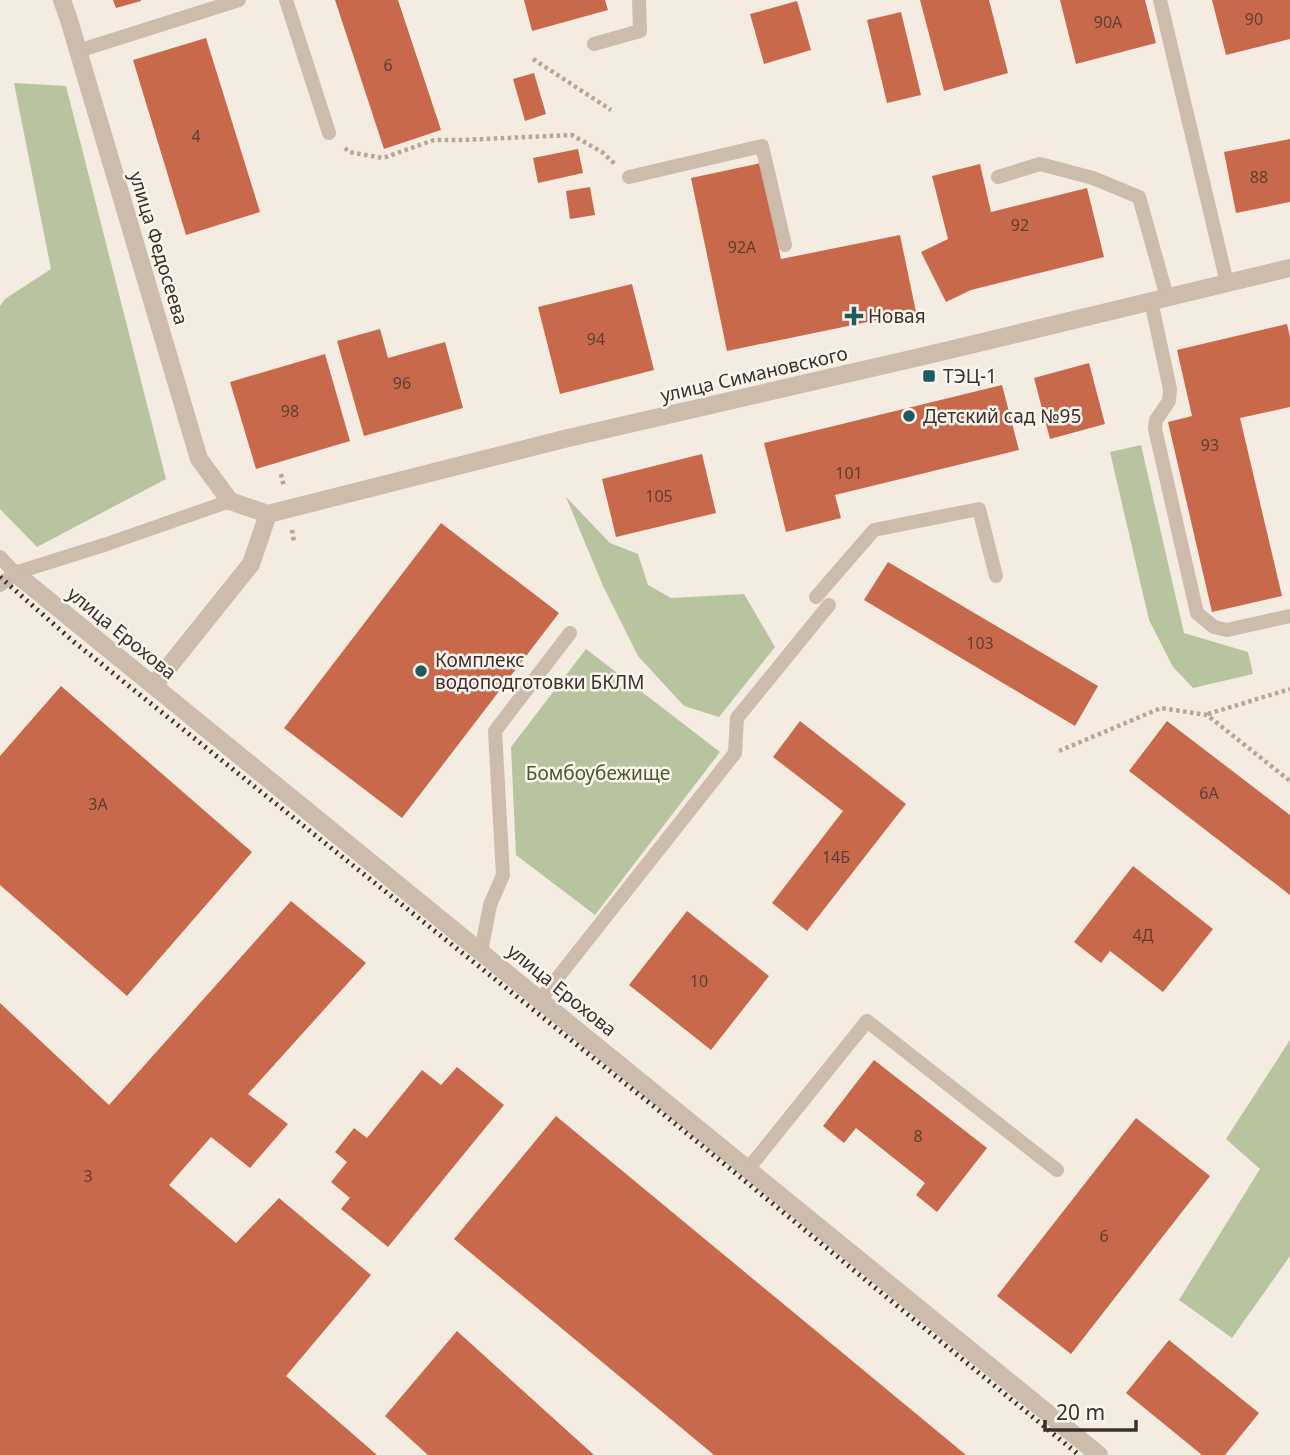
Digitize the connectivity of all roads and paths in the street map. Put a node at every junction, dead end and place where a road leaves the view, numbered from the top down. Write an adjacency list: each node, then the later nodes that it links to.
1 (62, 0): 7 (street, улица Федосеева)
2 (239, 0): 7 (lane)
3 (286, 0): 10 (lane)
4 (639, 0): 6 (lane)
5 (1160, 0): 15 (lane)
6 (594, 44)
7 (78, 51): 17 (street, улица Федосеева)
8 (533, 59): 9 (path)
9 (611, 110)
10 (329, 133): 11 (path)
11 (625, 174): 13 (lane)
12 (998, 177): 16 (lane)
13 (785, 245)
14 (1289, 272): 15 (street, улица Симановского)
15 (1227, 283): 16 (street, улица Симановского)
16 (1159, 299): 18 (street, улица Симановского); 23 (lane)
17 (230, 501): 18 (street); 20 (lane)
18 (268, 514): 25 (street)
19 (0, 557): 20 (lane, улица Ерохова)
20 (15, 573): 22 (lane); 25 (street, улица Ерохова)
21 (996, 576): 31 (lane)
22 (0, 585)
23 (1290, 616)
24 (570, 634): 30 (lane)
25 (154, 685): 30 (street, улица Ерохова)
26 (1290, 689): 27 (path)
27 (1207, 715): 28 (path); 29 (path)
28 (1059, 751)
29 (1290, 780)
30 (481, 952): 31 (street, улица Ерохова)
31 (540, 1000): 32 (street, улица Ерохова)
32 (748, 1170): 33 (lane); 34 (street, улица Ерохова)
33 (1057, 1170)
34 (1098, 1455)

